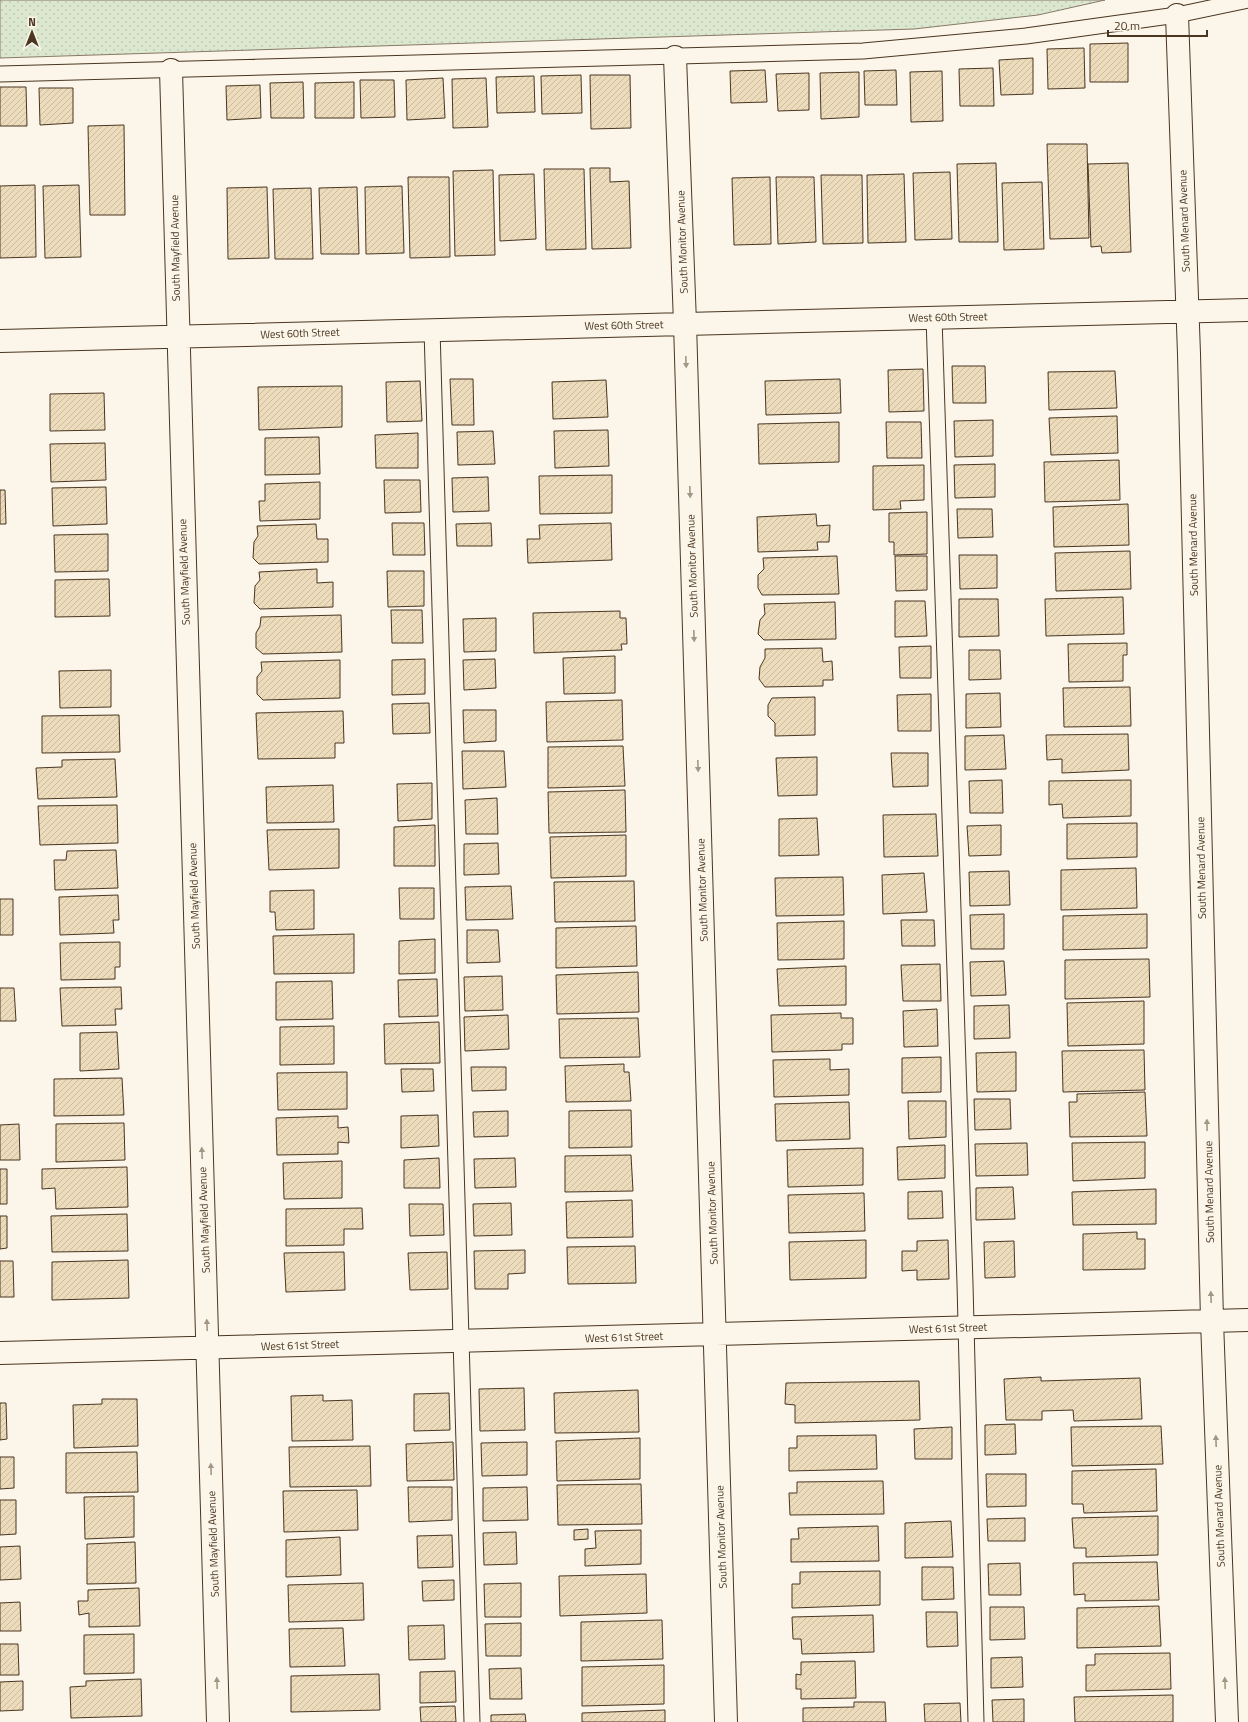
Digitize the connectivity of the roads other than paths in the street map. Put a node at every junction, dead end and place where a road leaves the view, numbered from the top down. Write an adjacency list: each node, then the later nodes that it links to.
1 (1248, 0): 2 (lane)
2 (1177, 15): 3 (lane); 7 (street, South Menard Avenue)
3 (675, 57): 4 (lane); 9 (street, South Monitor Avenue)
4 (171, 70): 5 (lane); 11 (street, South Mayfield Avenue)
5 (0, 74)
6 (1248, 310): 7 (street, West 60th Street)
7 (1188, 311): 8 (street, West 60th Street); 14 (street, South Menard Avenue, one-way to 7)
8 (934, 317): 9 (street, West 60th Street); 15 (lane)
9 (685, 323): 10 (street, West 60th Street); 16 (street, South Monitor Avenue, one-way to 16)
10 (432, 329): 11 (street, West 60th Street); 17 (lane)
11 (177, 336): 12 (street, West 60th Street); 18 (street, South Mayfield Avenue, one-way to 11)
12 (0, 341)
13 (1248, 1320): 14 (street, West 61st Street)
14 (1212, 1321): 15 (street, West 61st Street); 24 (street, South Menard Avenue, one-way to 14)
15 (966, 1328): 16 (street, West 61st Street); 23 (lane)
16 (716, 1334): 17 (street, West 61st Street); 22 (street, South Monitor Avenue)
17 (462, 1341): 18 (street, West 61st Street); 21 (lane)
18 (207, 1348): 19 (street, West 61st Street); 20 (street, South Mayfield Avenue, one-way to 18)
19 (0, 1353)
20 (218, 1722)
21 (472, 1722)
22 (726, 1722)
23 (976, 1722)
24 (1227, 1722)

